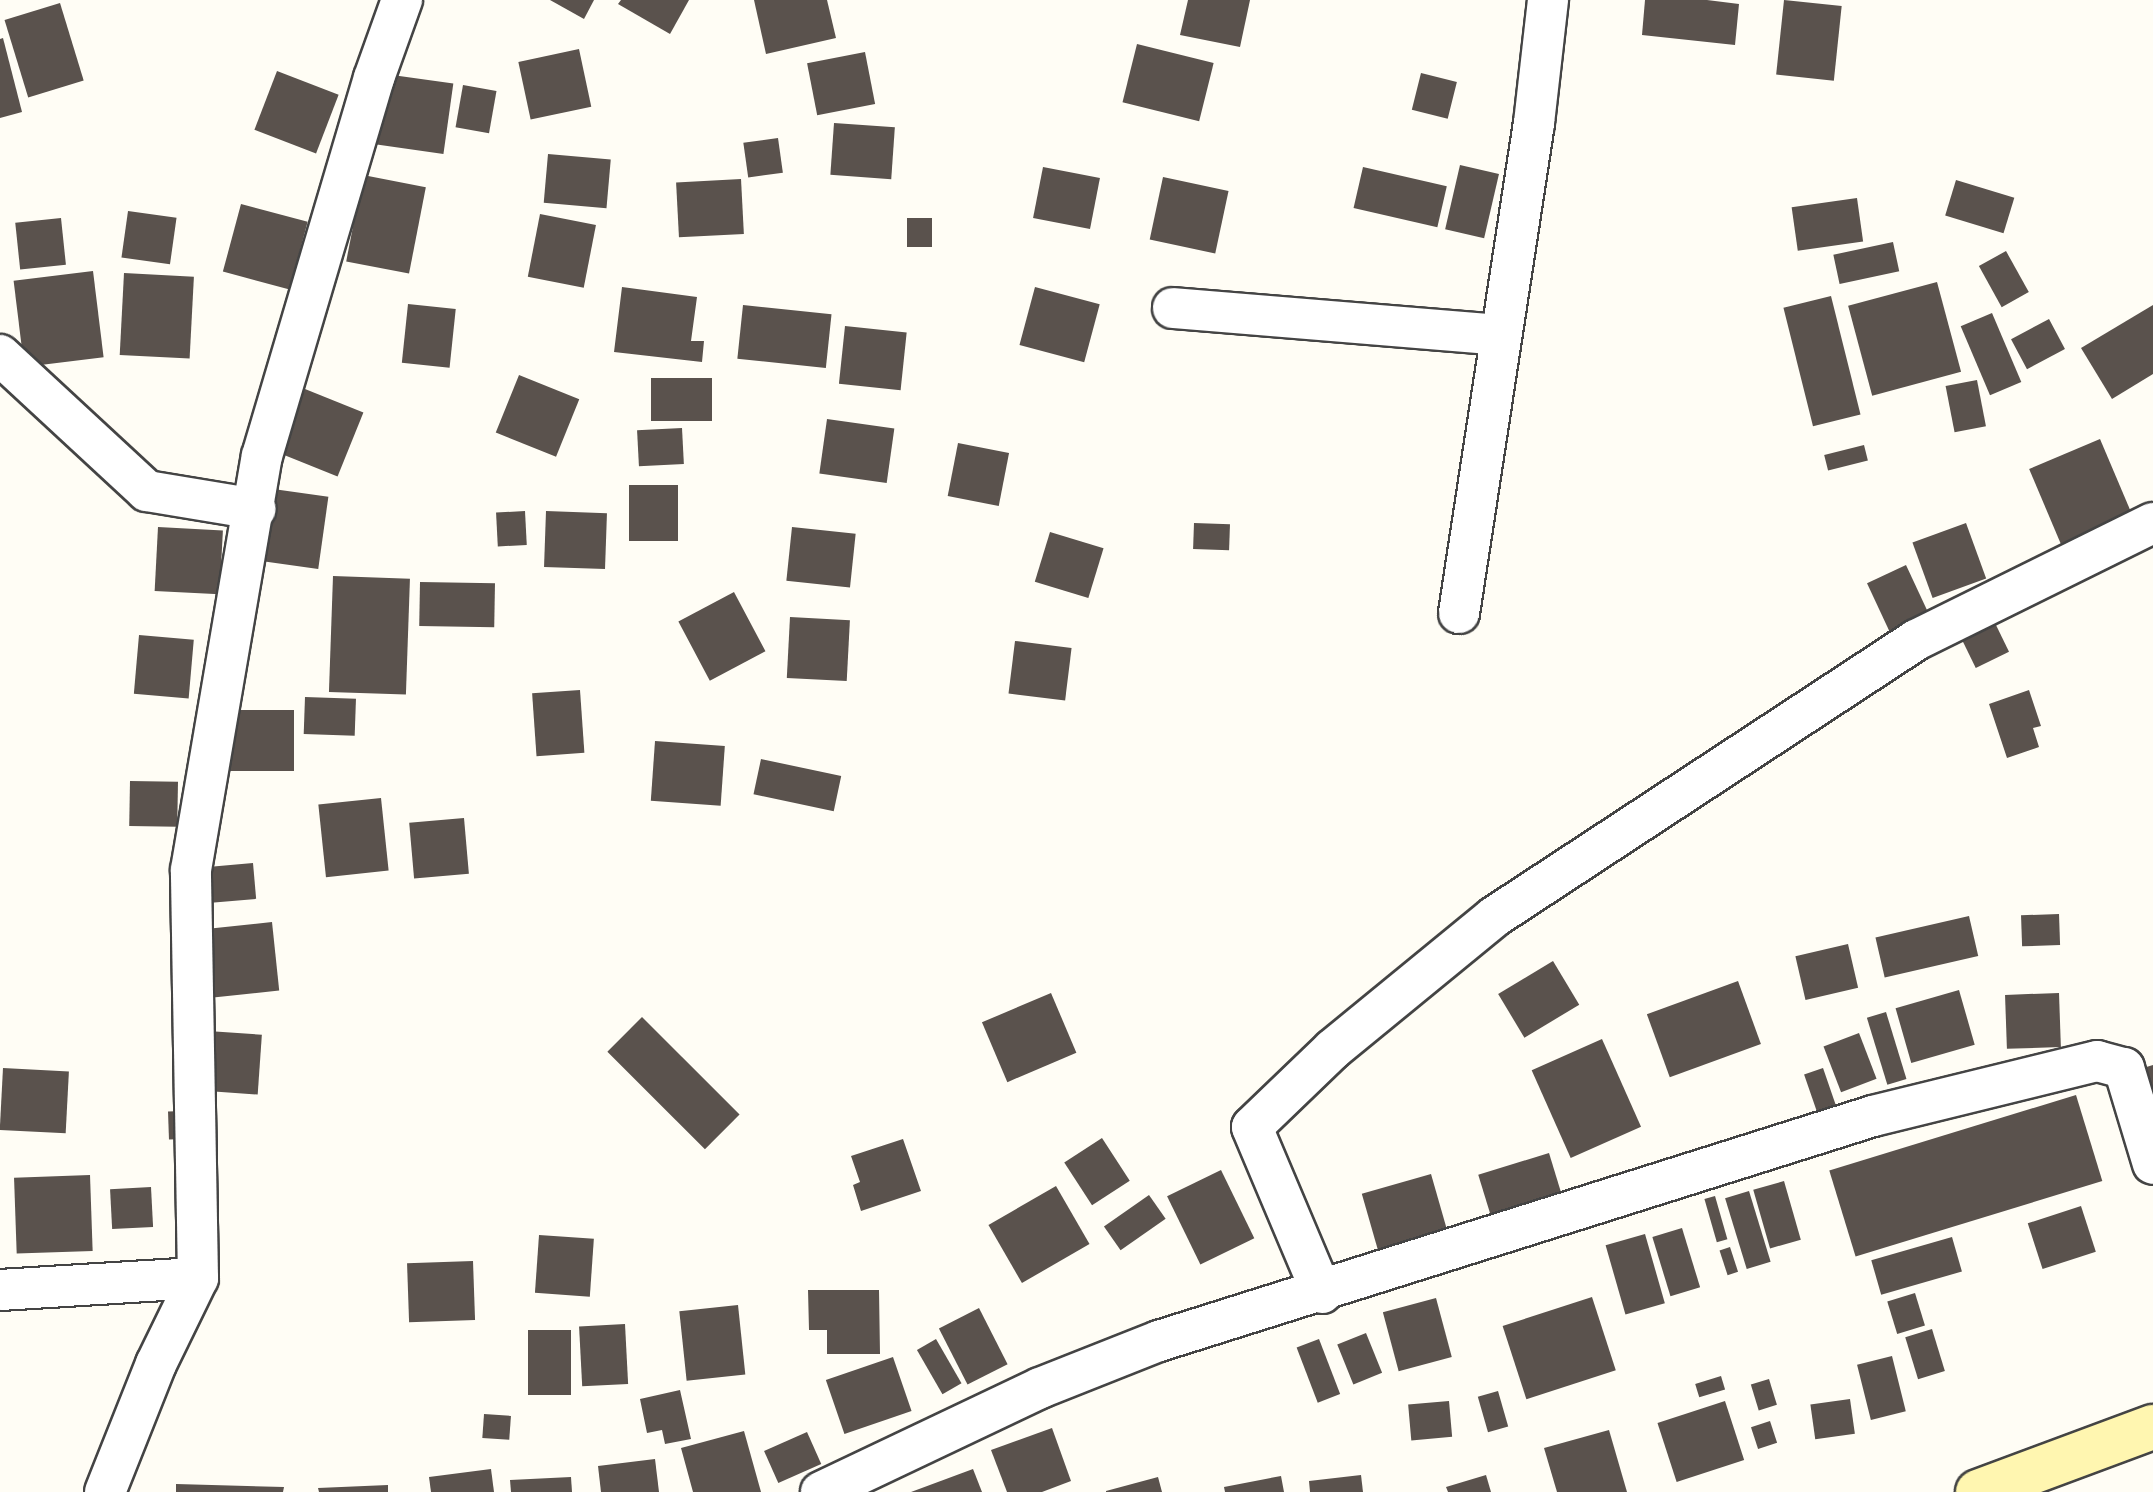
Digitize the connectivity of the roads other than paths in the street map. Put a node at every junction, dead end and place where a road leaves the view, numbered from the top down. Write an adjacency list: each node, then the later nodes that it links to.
1 (402, 0): 6 (street)
2 (1548, 0): 4 (street)
3 (1173, 308): 4 (street)
4 (1501, 335): 8 (street)
5 (0, 355): 6 (street)
6 (256, 509): 10 (street)
7 (2153, 523): 12 (street)
8 (1459, 613)
9 (2153, 1164): 12 (street)
10 (198, 1278): 11 (street); 14 (street)
11 (0, 1290)
12 (1322, 1293): 15 (street)
13 (2153, 1427): 16 (main road)
14 (105, 1492)
15 (821, 1492)
16 (1978, 1492)

